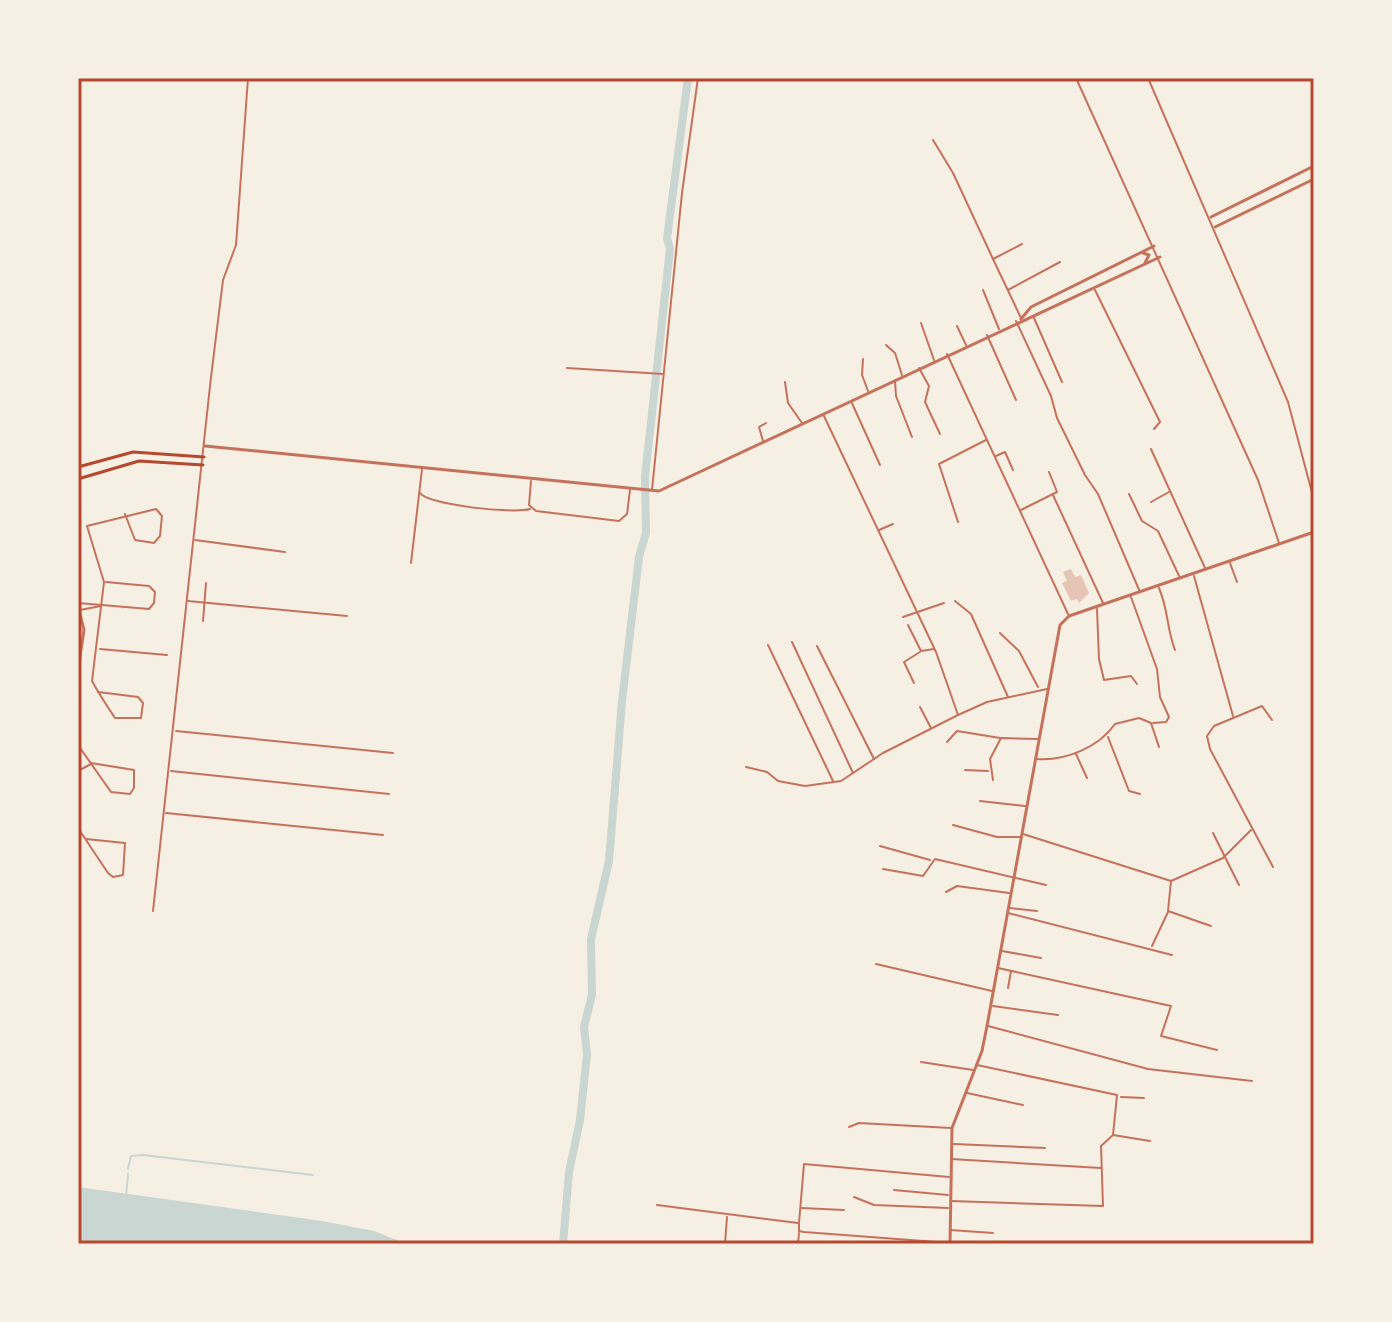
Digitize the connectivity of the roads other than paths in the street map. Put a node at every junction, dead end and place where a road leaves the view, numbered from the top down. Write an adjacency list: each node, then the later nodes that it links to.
1 (248, 78): 52 (street)
2 (698, 78): 36 (street)
3 (1076, 78): 13 (street)
4 (1148, 78): 9 (street)
5 (933, 140): 16 (street)
6 (1314, 166): 8 (street)
7 (1314, 179): 10 (street)
8 (1222, 211): 9 (street); 10 (street)
9 (1211, 217): 11 (street)
10 (1228, 220): 11 (street)
11 (1215, 227): 70 (street)
12 (1022, 244): 16 (street)
13 (1154, 246): 14 (street); 15 (street)
14 (1140, 253): 18 (street); 23 (street)
15 (1160, 257): 18 (street); 80 (street)
16 (993, 259): 21 (street)
17 (1060, 262): 21 (street)
18 (1144, 265): 19 (street)
19 (1095, 289): 22 (street); 47 (street)
20 (983, 290): 27 (street)
21 (1008, 290): 23 (street)
22 (1033, 317): 23 (street); 40 (street)
23 (1021, 319): 24 (street)
24 (1016, 321): 27 (street); 91 (street)
25 (921, 323): 33 (street)
26 (957, 326): 30 (street)
27 (999, 329): 28 (street)
28 (987, 335): 30 (street); 42 (street)
29 (886, 345): 37 (street)
30 (966, 345): 31 (street)
31 (947, 354): 33 (street); 50 (street)
32 (863, 359): 41 (street)
33 (934, 360): 35 (street)
34 (567, 368): 36 (street)
35 (919, 368): 37 (street); 48 (street)
36 (662, 374): 65 (street)
37 (903, 376): 38 (street)
38 (896, 380): 41 (street); 49 (street)
39 (785, 382): 46 (street)
40 (1062, 382)
41 (868, 392): 43 (street)
42 (1016, 400)
43 (851, 401): 44 (street); 57 (street)
44 (823, 414): 46 (street); 77 (street)
45 (766, 423): 51 (street)
46 (803, 424): 51 (street)
47 (1154, 429)
48 (940, 434)
49 (912, 437)
50 (987, 439): 54 (street); 75 (street)
51 (764, 442): 65 (street)
52 (205, 446): 55 (street); 59 (street)
53 (1151, 449): 66 (street)
54 (995, 456): 60 (street); 73 (street)
55 (204, 457): 56 (street); 58 (main road)
56 (203, 465): 62 (main road); 79 (street)
57 (880, 465)
58 (78, 467)
59 (422, 468): 63 (street); 67 (street)
60 (1013, 470)
61 (1049, 472): 69 (street)
62 (79, 479)
63 (531, 479): 64 (street); 72 (street)
64 (630, 489): 65 (street); 72 (street)
65 (650, 491)
66 (1170, 491): 71 (street); 84 (street)
67 (420, 493): 72 (street); 83 (street)
68 (1129, 494): 86 (street)
69 (1053, 495): 73 (street); 98 (street)
70 (1314, 500)
71 (1151, 502)
72 (531, 508)
73 (1020, 511): 103 (street)
74 (125, 514): 74 (street); 87 (street)
75 (958, 522)
76 (893, 524): 77 (street)
77 (878, 530): 101 (street)
78 (1314, 532): 80 (street)
79 (194, 540): 81 (street); 93 (street)
80 (1279, 544): 82 (street)
81 (285, 552)
82 (1230, 561): 84 (street); 88 (street)
83 (411, 563)
84 (1206, 570): 85 (street)
85 (1193, 574): 86 (street); 125 (street)
86 (1181, 579): 90 (street)
87 (104, 582): 97 (street); 97 (street)
88 (1237, 582)
89 (206, 583): 95 (street)
90 (1159, 587): 91 (street); 113 (street)
91 (1141, 593): 92 (street)
92 (1131, 596): 98 (street); 127 (street)
93 (188, 600): 95 (street); 129 (street)
94 (955, 601): 122 (street)
95 (204, 602): 102 (street); 105 (street)
96 (944, 603): 101 (street)
97 (102, 605): 99 (street); 99 (street); 111 (street)
98 (1104, 605): 100 (street)
99 (78, 607): 116 (street)
100 (1097, 608): 103 (street); 118 (street)
101 (917, 615): 104 (street); 112 (street)
102 (347, 616)
103 (1069, 616): 120 (street)
104 (903, 617)
105 (203, 621)
106 (908, 625): 114 (street)
107 (1000, 633): 119 (street)
108 (792, 642): 146 (street)
109 (768, 645): 149 (street)
110 (817, 646): 138 (street)
111 (98, 648): 115 (street); 121 (street)
112 (935, 649): 114 (street); 124 (street)
113 (1175, 650)
114 (921, 651): 117 (street)
115 (167, 655)
116 (78, 670)
117 (914, 683)
118 (1137, 684)
119 (1038, 688): 120 (street); 122 (street)
120 (1048, 689): 132 (street)
121 (98, 692): 121 (street)
122 (1008, 698): 124 (street)
123 (920, 707): 128 (street)
124 (958, 715): 128 (street)
125 (1234, 717): 126 (street); 157 (street)
126 (1272, 720)
127 (1151, 723): 130 (street); 135 (street)
128 (931, 729): 138 (street)
129 (175, 731): 136 (street); 144 (street)
130 (1108, 737): 137 (street); 151 (street)
131 (1001, 738): 132 (street); 133 (street); 145 (street)
132 (1039, 739): 139 (street)
133 (947, 742)
134 (78, 745): 140 (street)
135 (1159, 747)
136 (393, 753)
137 (1075, 753): 139 (street); 147 (street)
138 (875, 759): 146 (street)
139 (1035, 759): 153 (street)
140 (91, 763): 140 (street); 143 (street)
141 (746, 767): 149 (street)
142 (965, 770): 145 (street)
143 (78, 771)
144 (170, 771): 150 (street); 154 (street)
145 (989, 771): 148 (street)
146 (854, 774): 149 (street)
147 (1087, 778)
148 (993, 780)
149 (834, 782)
150 (389, 794)
151 (1140, 794)
152 (980, 801): 153 (street)
153 (1027, 806): 162 (street)
154 (165, 812): 159 (street); 176 (street)
155 (953, 825): 162 (street)
156 (78, 828): 163 (street)
157 (1252, 829): 160 (street); 161 (street)
158 (1213, 833): 165 (street)
159 (383, 835)
160 (1248, 835): 161 (street); 165 (street)
161 (1255, 835): 167 (street)
162 (1021, 836): 169 (street); 170 (street)
163 (86, 839): 163 (street)
164 (880, 846): 166 (street)
165 (1224, 856): 170 (street); 172 (street)
166 (931, 860): 168 (street); 169 (street)
167 (1273, 867)
168 (883, 869)
169 (1013, 875): 171 (street); 174 (street)
170 (1171, 881): 178 (street)
171 (1046, 885)
172 (1239, 885)
173 (946, 892): 174 (street)
174 (1010, 893): 175 (street)
175 (1007, 910): 177 (street); 180 (street); 181 (street)
176 (153, 911)
177 (1037, 911)
178 (1168, 911): 179 (street); 180 (street)
179 (1211, 926)
180 (1151, 947): 182 (street)
181 (1000, 950): 183 (street); 185 (street)
182 (1172, 955)
183 (1041, 958)
184 (876, 964): 188 (street)
185 (997, 968): 186 (street); 188 (street)
186 (1011, 971): 187 (street); 192 (street)
187 (1008, 988)
188 (993, 991): 189 (street)
189 (991, 1006): 190 (street); 191 (street)
190 (1058, 1015)
191 (987, 1026): 194 (street); 196 (street)
192 (1217, 1050)
193 (921, 1062): 195 (street)
194 (977, 1065): 195 (street); 198 (street)
195 (975, 1071): 197 (street)
196 (1252, 1081)
197 (965, 1093): 200 (street); 202 (street)
198 (1120, 1097): 199 (street); 203 (street)
199 (1144, 1098)
200 (1023, 1105)
201 (849, 1127): 202 (street)
202 (952, 1128): 205 (street)
203 (1113, 1135): 204 (street); 208 (street)
204 (1150, 1141)
205 (951, 1144): 206 (street); 207 (street)
206 (1045, 1148)
207 (951, 1158): 208 (street); 209 (street)
208 (1102, 1168): 213 (street)
209 (950, 1177): 211 (street); 215 (street)
210 (894, 1190): 211 (street)
211 (950, 1195): 213 (street)
212 (854, 1197): 216 (street)
213 (950, 1201): 216 (street)
214 (657, 1205): 218 (street)
215 (800, 1207): 217 (street); 219 (street)
216 (950, 1208): 220 (street)
217 (844, 1210)
218 (727, 1215): 219 (street); 223 (street)
219 (799, 1223): 221 (street)
220 (949, 1230): 222 (street); 225 (street)
221 (799, 1231): 224 (street); 225 (street)
222 (993, 1233)
223 (725, 1244)
224 (798, 1244)
225 (950, 1244)

